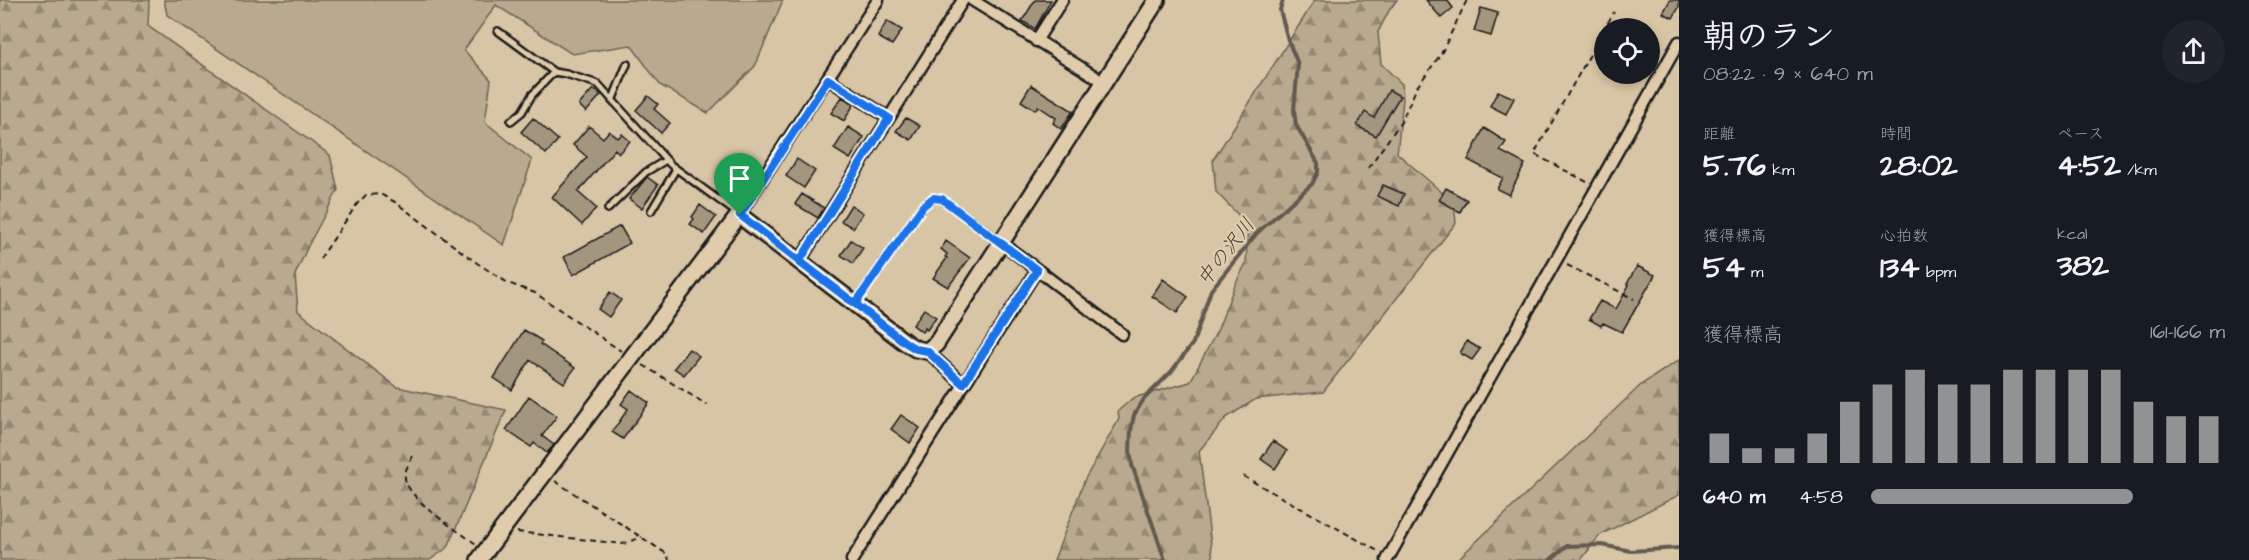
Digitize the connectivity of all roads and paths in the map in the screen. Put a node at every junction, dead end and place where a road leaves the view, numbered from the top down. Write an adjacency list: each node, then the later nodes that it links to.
1 (878, 0): 13 (street)
2 (963, 0): 16 (street)
3 (972, 0): 9 (street)
4 (1062, 0): 9 (street)
5 (1157, 0): 14 (street)
6 (1467, 0): 19 (path)
7 (1614, 12): 21 (path)
8 (498, 30): 12 (lane)
9 (1036, 41): 14 (street)
10 (1679, 42): 21 (street)
11 (627, 64): 15 (lane)
12 (554, 72): 15 (lane); 17 (lane)
13 (828, 79): 16 (street); 24 (street)
14 (1104, 82): 25 (street)
15 (612, 101): 18 (lane)
16 (889, 118): 28 (street)
17 (511, 121)
18 (666, 160): 20 (lane); 22 (lane)
19 (1368, 168)
20 (676, 169): 23 (lane); 24 (lane)
21 (1598, 188): 27 (street)
22 (608, 209)
23 (651, 211)
24 (740, 215): 28 (street); 34 (street)
25 (1002, 243): 29 (street); 31 (lane); 33 (street)
26 (320, 259): 34 (path)
27 (1556, 260): 30 (path); 43 (street)
28 (799, 262): 31 (street)
29 (1037, 270): 32 (street); 35 (street)
30 (1634, 299)
31 (855, 304): 33 (street)
32 (1122, 334)
33 (927, 351): 35 (street)
34 (632, 359): 36 (path); 38 (street)
35 (963, 384): 45 (street)
36 (707, 405)
37 (412, 456): 42 (path)
38 (545, 474): 40 (street); 41 (path)
39 (1243, 476): 43 (path)
40 (502, 530): 41 (path); 42 (street)
41 (642, 537): 44 (path)
42 (482, 556)
43 (1388, 558)
44 (669, 560)
45 (852, 560)

